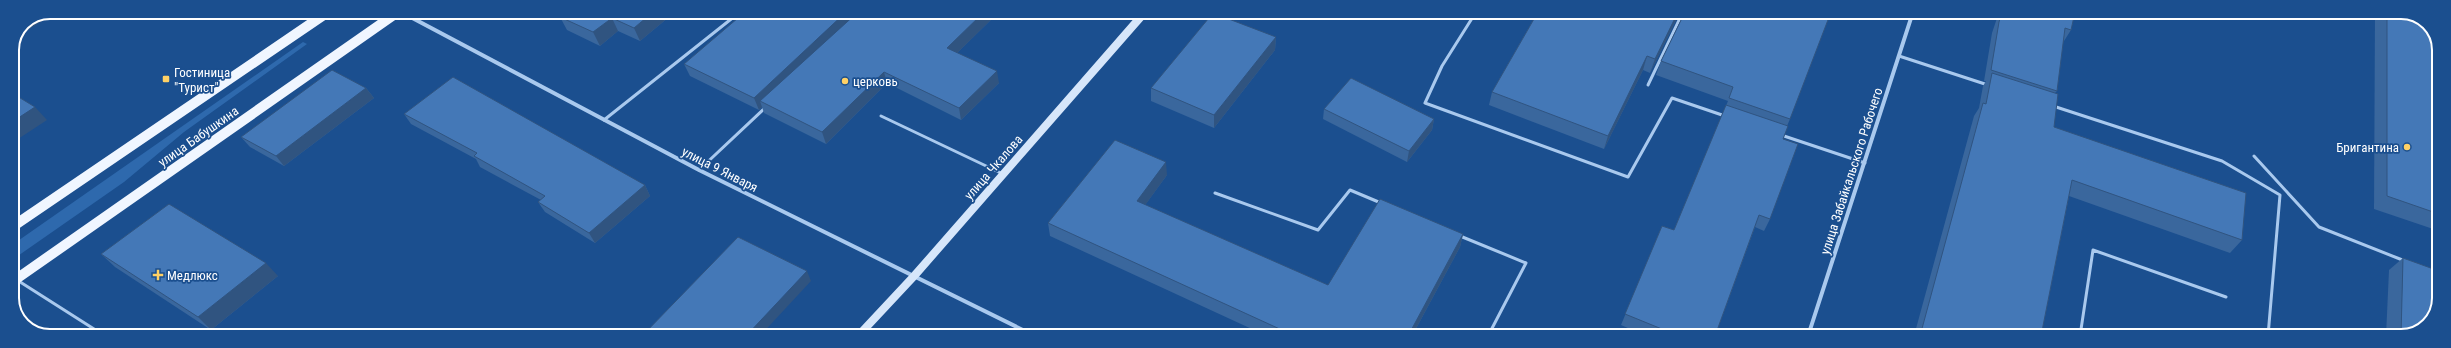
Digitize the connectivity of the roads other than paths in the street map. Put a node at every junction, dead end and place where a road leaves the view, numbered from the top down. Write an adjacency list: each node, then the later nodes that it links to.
1 (318, 19): 24 (main road)
2 (390, 19): 28 (main road, улица Бабушкина)
3 (413, 19): 16 (street, улица 9 Января)
4 (731, 19): 16 (lane)
5 (1139, 19): 21 (main road, улица Чкалова)
6 (1472, 19): 15 (lane)
7 (1680, 19): 10 (lane)
8 (1911, 19): 9 (street, улица Забайкальского Рабочего)
9 (1899, 56): 11 (lane); 19 (street, улица Забайкальского Рабочего)
10 (1648, 85)
11 (1989, 86)
12 (769, 105): 20 (lane)
13 (2049, 105): 37 (lane)
14 (881, 116): 21 (lane)
15 (1731, 118)
16 (604, 120): 20 (street, улица 9 Января)
17 (1776, 133): 19 (lane)
18 (2254, 156): 26 (lane)
19 (1865, 163): 35 (street, улица Забайкальского Рабочего)
20 (699, 170): 27 (street, улица 9 Января)
21 (1003, 174): 27 (main road, улица Чкалова)
22 (1215, 193): 23 (lane)
23 (1387, 206)
24 (19, 222)
25 (1452, 233): 34 (lane)
26 (2413, 264)
27 (915, 275): 32 (main road, улица Чкалова); 33 (street, улица 9 Января)
28 (19, 278)
29 (19, 284): 31 (lane)
30 (2226, 297): 36 (lane)
31 (93, 329)
32 (865, 329)
33 (1021, 329)
34 (1492, 329)
35 (1810, 329)
36 (2081, 329)
37 (2269, 329)

